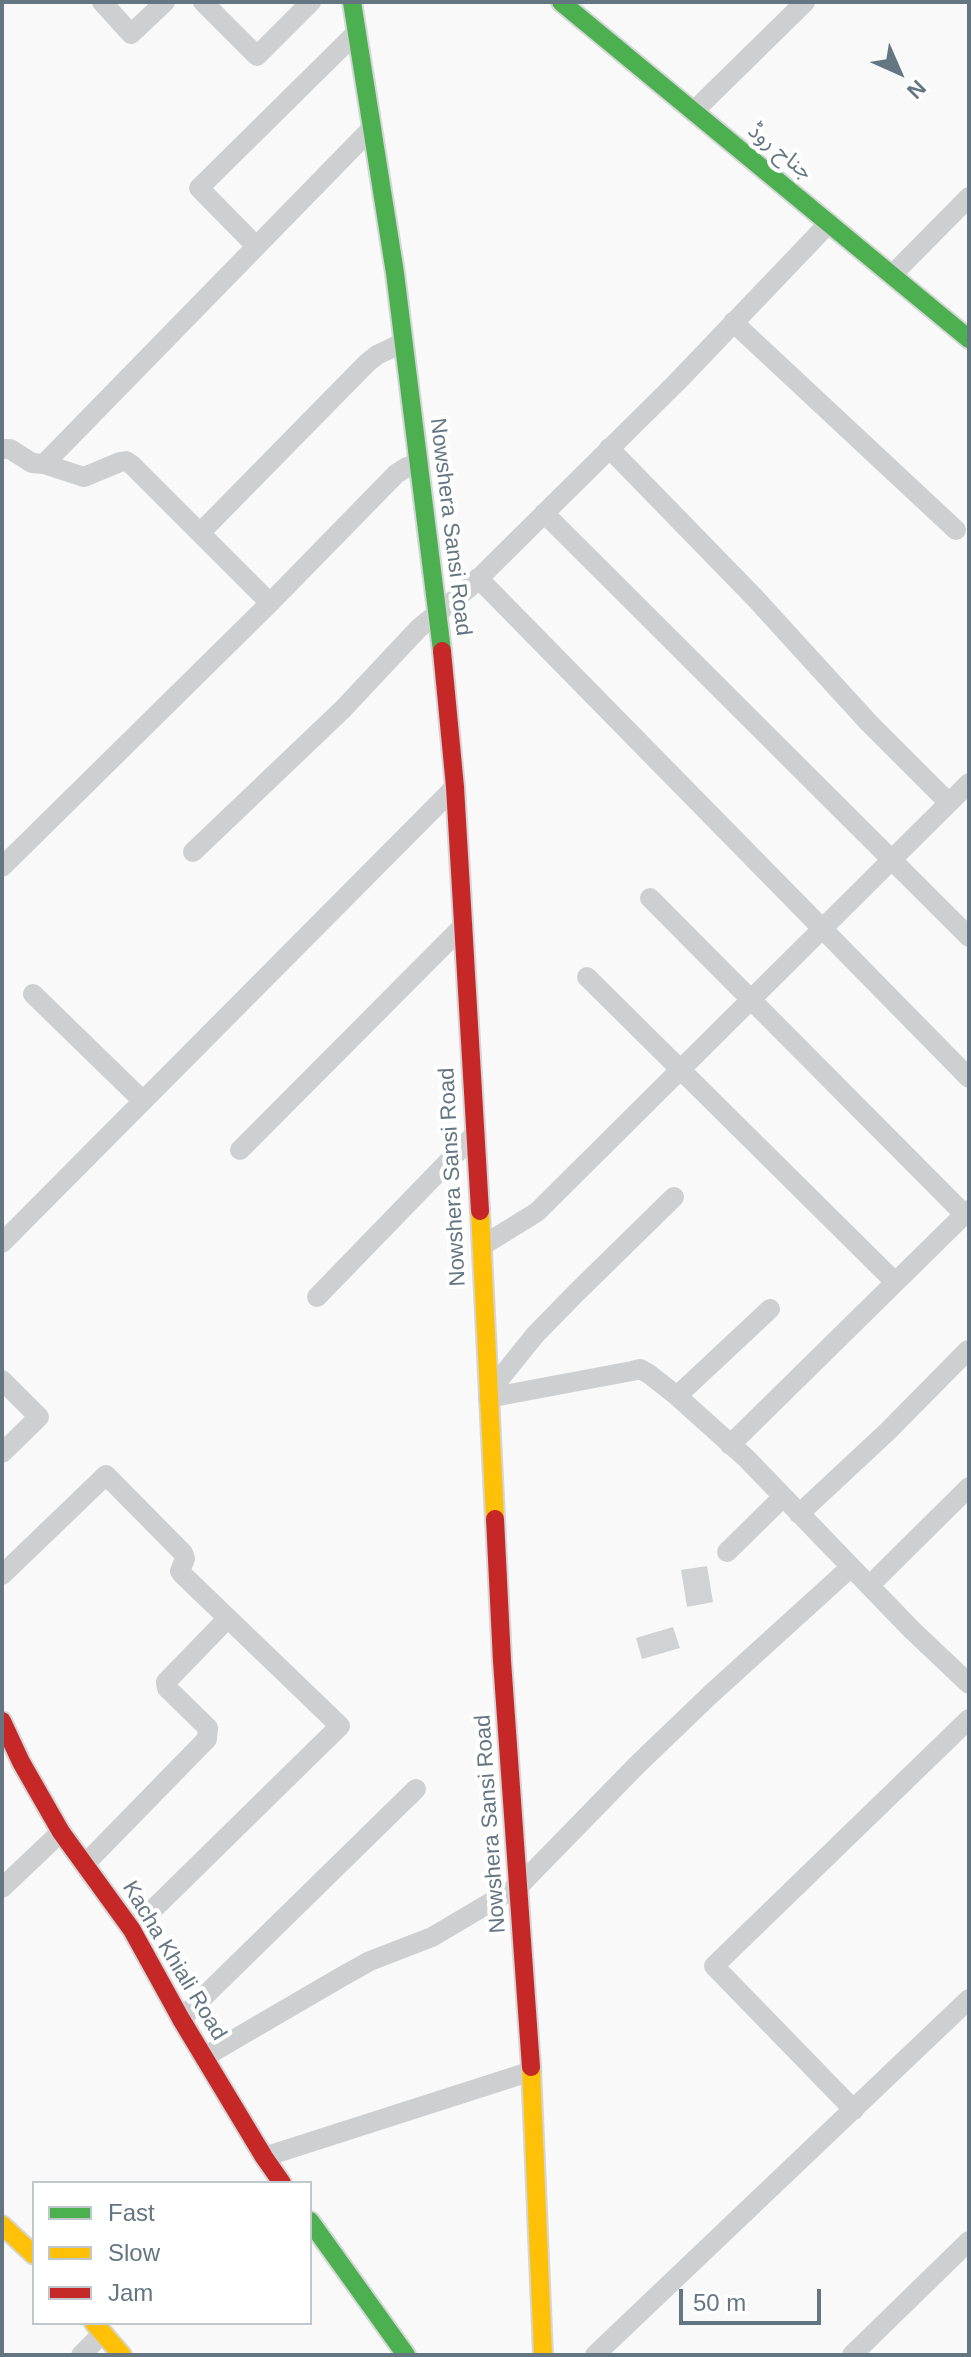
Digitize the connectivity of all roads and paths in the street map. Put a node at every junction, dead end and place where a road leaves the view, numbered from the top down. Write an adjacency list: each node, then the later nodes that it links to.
1 (102, 2): 2 (street)
2 (165, 2)
3 (203, 2): 4 (street)
4 (311, 2)
5 (352, 2): 8 (main road, Nowshera Sansi Road)
6 (561, 2): 9 (main road, جناح روڈ)
7 (805, 2): 9 (street)
8 (357, 32): 10 (main road, Nowshera Sansi Road); 13 (street)
9 (693, 112): 12 (main road, جناح روڈ)
10 (372, 128): 13 (street); 17 (main road, Nowshera Sansi Road)
11 (969, 197): 14 (street)
12 (829, 223): 14 (main road, جناح روڈ); 15 (street)
13 (256, 246): 21 (street)
14 (892, 275): 16 (main road, جناح روڈ)
15 (733, 322): 18 (street); 23 (street)
16 (969, 339)
17 (402, 343): 20 (main road, Nowshera Sansi Road); 24 (street)
18 (609, 448): 22 (street); 29 (street)
19 (2, 449): 21 (street)
20 (419, 463): 26 (street); 27 (main road, Nowshera Sansi Road)
21 (44, 464): 24 (street)
22 (544, 513): 25 (street); 31 (street)
23 (956, 530)
24 (200, 533): 26 (street)
25 (478, 578): 27 (street); 35 (street)
26 (270, 603): 32 (street)
27 (438, 613): 28 (main road, Nowshera Sansi Road); 30 (street)
28 (455, 787): 34 (main road, Nowshera Sansi Road); 42 (street)
29 (961, 796): 31 (street)
30 (193, 852)
31 (892, 860): 35 (street); 36 (street)
32 (2, 867)
33 (650, 898): 39 (street)
34 (463, 926): 43 (main road, Nowshera Sansi Road); 44 (street)
35 (823, 928): 39 (street); 41 (street)
36 (969, 937)
37 (587, 977): 40 (street)
38 (33, 994): 42 (street)
39 (751, 999): 40 (street); 46 (street)
40 (681, 1070): 48 (street); 49 (street)
41 (969, 1078)
42 (143, 1101): 47 (street)
43 (476, 1133): 48 (main road, Nowshera Sansi Road); 50 (street)
44 (240, 1150)
45 (674, 1197): 55 (street)
46 (967, 1212): 49 (street)
47 (2, 1243)
48 (482, 1246): 55 (main road, Nowshera Sansi Road)
49 (895, 1282): 56 (street)
50 (317, 1297)
51 (770, 1309): 54 (street)
52 (968, 1350): 60 (street)
53 (2, 1380): 57 (street)
54 (677, 1396): 55 (street); 56 (street)
55 (488, 1398): 72 (main road, Nowshera Sansi Road)
56 (730, 1445): 59 (street)
57 (2, 1453)
58 (969, 1487): 64 (street)
59 (783, 1497): 60 (street); 61 (street)
60 (799, 1514): 62 (street)
61 (727, 1552)
62 (851, 1567): 64 (street); 72 (street)
63 (2, 1575): 65 (street)
64 (869, 1586): 66 (street)
65 (227, 1619): 71 (street); 74 (street)
66 (969, 1684)
67 (969, 1719): 79 (street)
68 (2, 1721): 70 (main road, Kacha Khiali Road)
69 (416, 1789): 76 (street)
70 (61, 1832): 71 (main road, Kacha Khiali Road); 73 (street)
71 (85, 1864): 74 (main road, Kacha Khiali Road)
72 (520, 1885): 77 (street); 78 (main road, Nowshera Sansi Road)
73 (2, 1888)
74 (132, 1930): 76 (main road, Kacha Khiali Road)
75 (969, 1999): 79 (street)
76 (181, 2019): 77 (main road, Kacha Khiali Road)
77 (204, 2057): 80 (main road, Kacha Khiali Road)
78 (532, 2071): 80 (street); 90 (main road, Nowshera Sansi Road)
79 (854, 2110): 91 (street)
80 (264, 2157): 81 (main road, Kacha Khiali Road)
81 (281, 2181)
82 (312, 2224): 89 (main road)
83 (2, 2225): 85 (main road)
84 (969, 2241): 92 (street)
85 (32, 2253)
86 (98, 2328): 87 (street); 88 (main road)
87 (81, 2355)
88 (122, 2355)
89 (406, 2355)
90 (543, 2355)
91 (595, 2355)
92 (852, 2355)

